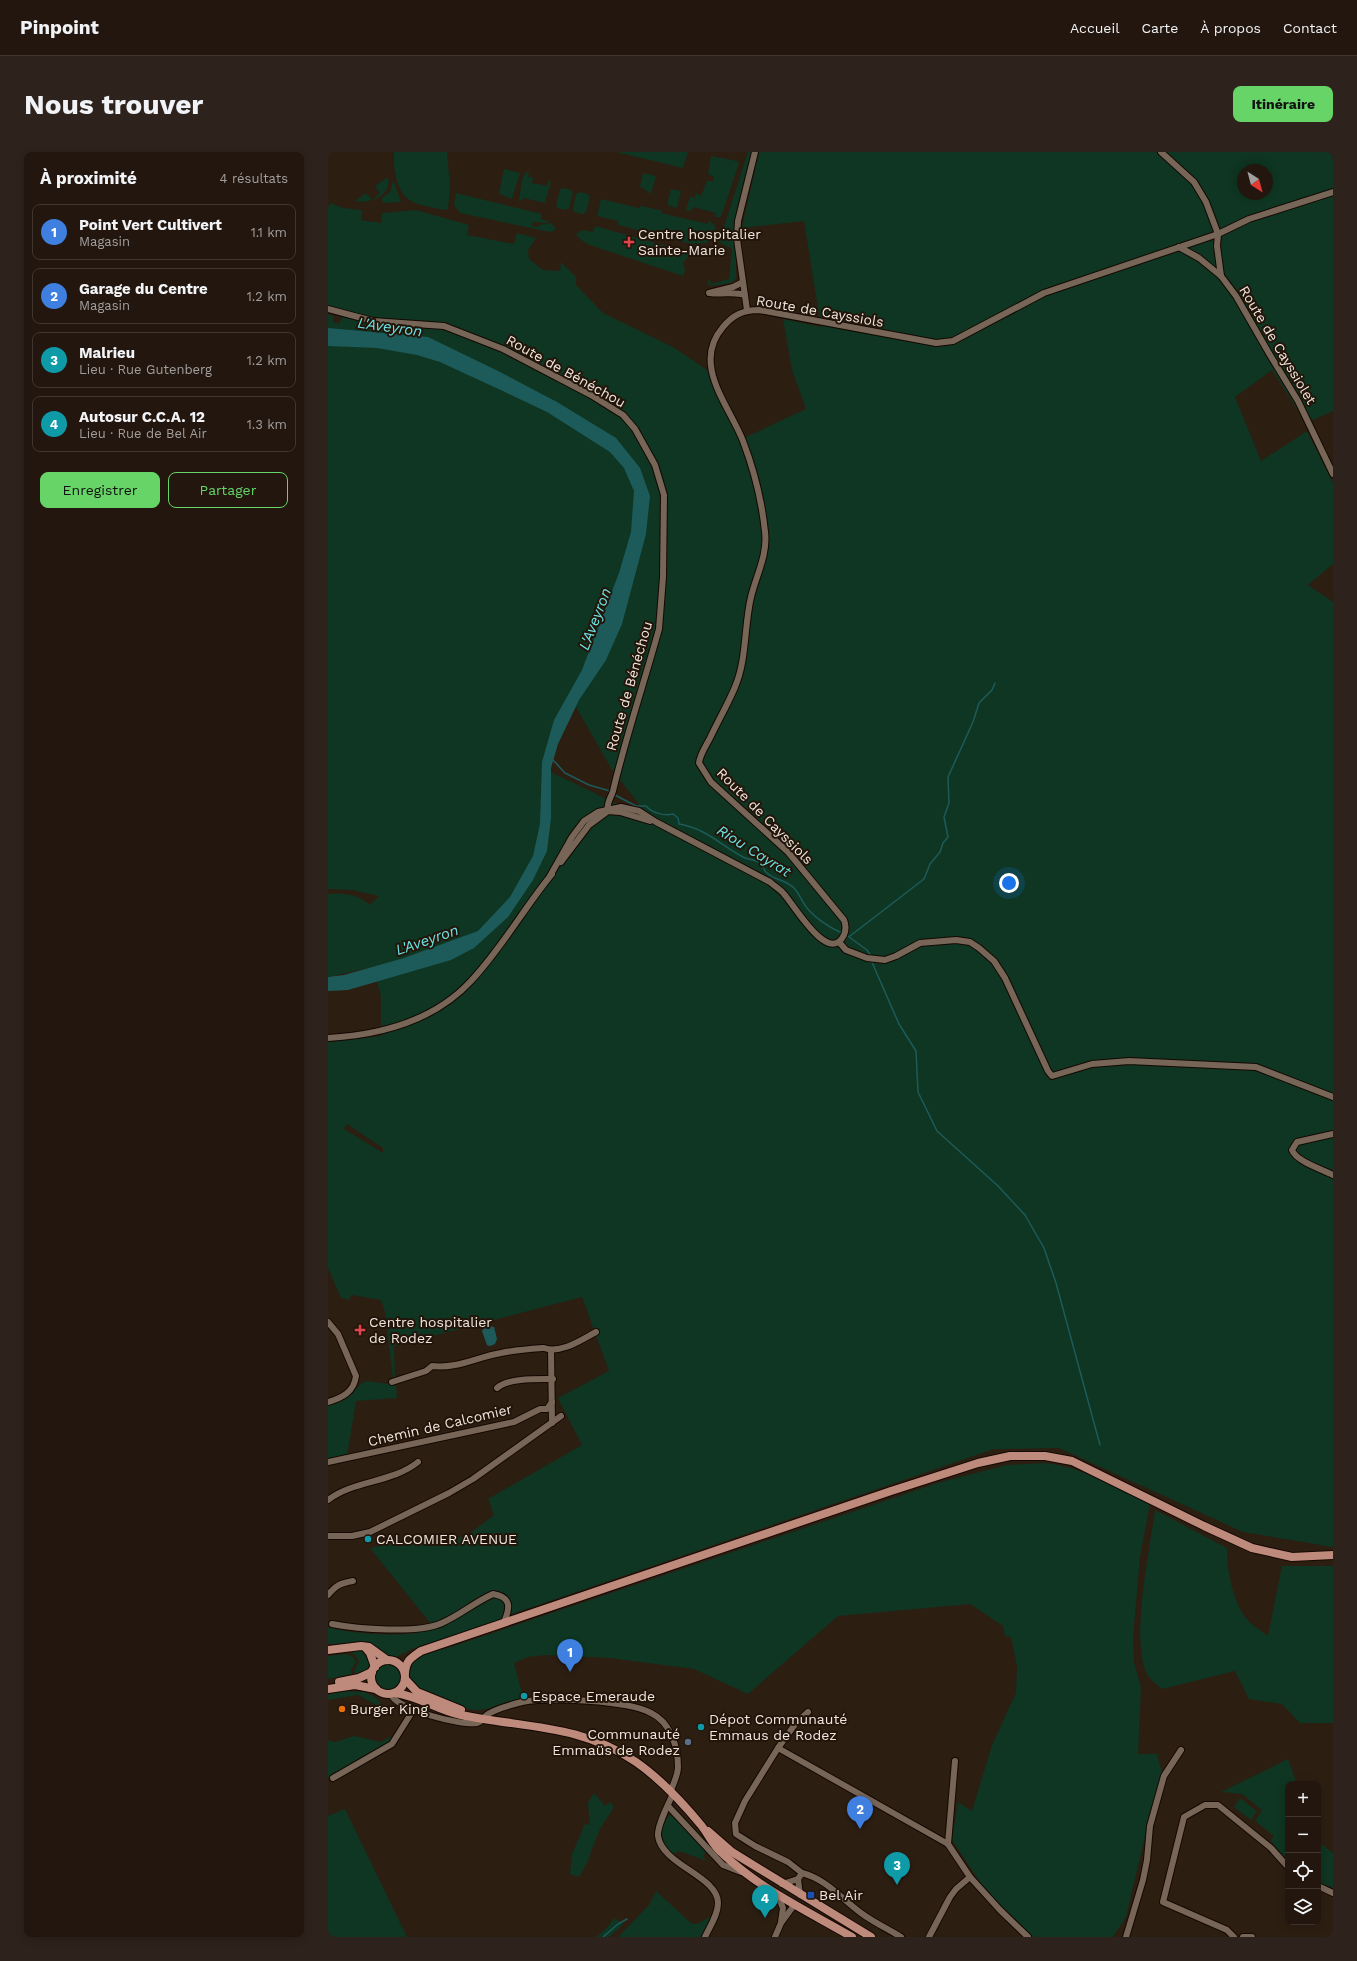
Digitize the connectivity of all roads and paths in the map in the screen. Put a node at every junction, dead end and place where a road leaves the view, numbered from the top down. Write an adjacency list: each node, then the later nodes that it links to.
1 (756, 152): 7 (street)
2 (1161, 152): 4 (street)
3 (1333, 192): 4 (street, Route de Cayssiols)
4 (1218, 234): 5 (street, Route de Cayssiols); 6 (street)
5 (1179, 247): 6 (street, Route de Cayssiolet); 10 (street, Route de Cayssiols)
6 (1221, 276): 11 (street, Route de Cayssiolet)
7 (743, 282): 8 (street); 8 (street)
8 (745, 295): 10 (street)
9 (328, 309): 12 (street, Route de Bénéchou)
10 (747, 310): 13 (street, Route de Cayssiols)
11 (1333, 474)
12 (608, 811): 13 (street); 14 (street)
13 (840, 941): 15 (street)
14 (328, 1038)
15 (1333, 1097)
16 (1333, 1134): 17 (street)
17 (1333, 1175)
18 (328, 1322): 24 (street)
19 (596, 1332): 20 (street)
20 (551, 1350): 21 (street); 22 (street)
21 (553, 1379): 23 (street); 25 (street)
22 (392, 1382)
23 (496, 1388)
24 (328, 1402)
25 (552, 1402): 27 (street); 28 (street, Chemin de Calcomier)
26 (561, 1416): 27 (street)
27 (552, 1423): 31 (street)
28 (328, 1462)
29 (418, 1462): 30 (street)
30 (329, 1497)
31 (328, 1536)
32 (1333, 1555): 35 (main road)
33 (354, 1581): 34 (street)
34 (328, 1595)
35 (504, 1622): 36 (street); 39 (main road)
36 (329, 1623)
37 (365, 1647): 38 (main road); 40 (main road); 41 (main road)
38 (328, 1650)
39 (421, 1651): 40 (main road); 42 (main road)
40 (390, 1660): 41 (main road); 42 (main road)
41 (373, 1669): 43 (main road); 45 (main road)
42 (405, 1676): 46 (main road); 49 (main road)
43 (328, 1684)
44 (328, 1688): 45 (main road)
45 (376, 1689): 46 (main road)
46 (393, 1693): 47 (street); 49 (main road)
47 (414, 1709): 49 (street); 53 (street)
48 (808, 1712): 50 (street)
49 (482, 1718): 54 (main road); 54 (street)
50 (778, 1748): 57 (street); 60 (street)
51 (1181, 1750): 76 (street)
52 (955, 1761): 57 (street)
53 (333, 1778)
54 (672, 1791): 55 (street); 56 (main road)
55 (669, 1807): 59 (street); 69 (street)
56 (702, 1827): 59 (main road); 62 (main road)
57 (948, 1844): 61 (street)
58 (1285, 1864): 77 (street)
59 (747, 1874): 64 (main road)
60 (800, 1876): 62 (street); 66 (street); 73 (street)
61 (970, 1877): 74 (street); 75 (street)
62 (782, 1884): 66 (main road)
63 (1321, 1887): 65 (street)
64 (776, 1892): 67 (main road); 68 (street)
65 (1333, 1893)
66 (800, 1895): 72 (main road)
67 (795, 1904): 68 (street); 71 (main road)
68 (781, 1923): 70 (street)
69 (705, 1937)
70 (775, 1937)
71 (852, 1937)
72 (871, 1937)
73 (901, 1937)
74 (929, 1937)
75 (1028, 1937)
76 (1126, 1937)
77 (1234, 1937)
78 (1243, 1937): 79 (street)
79 (1252, 1937)

